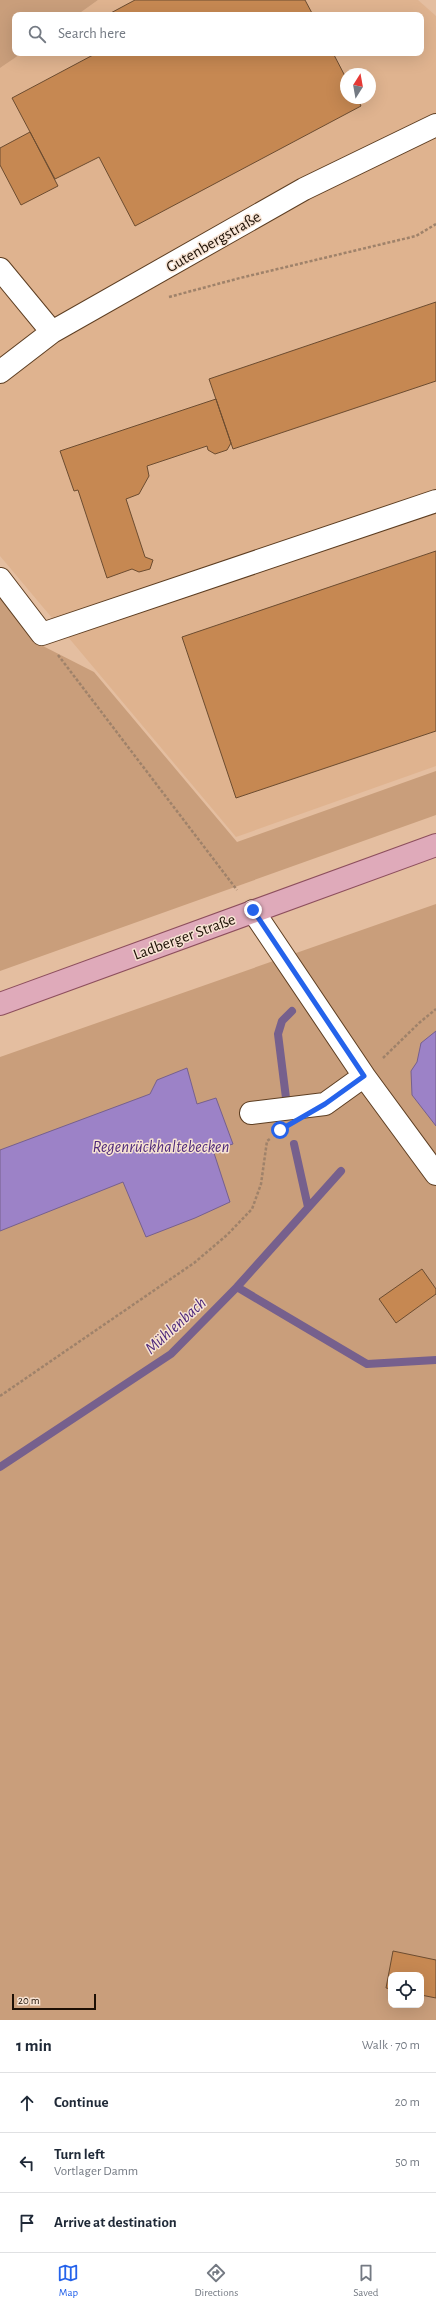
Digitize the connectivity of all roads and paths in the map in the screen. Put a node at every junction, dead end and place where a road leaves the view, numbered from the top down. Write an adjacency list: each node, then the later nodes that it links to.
1 (436, 125): 5 (street, Gutenbergstraße)
2 (436, 224): 4 (path)
3 (0, 269): 5 (street)
4 (162, 299)
5 (52, 332): 6 (street, Gutenbergstraße)
6 (0, 372)
7 (436, 501): 9 (street)
8 (0, 579): 9 (street)
9 (42, 634): 11 (path)
10 (436, 845): 11 (main road, Ladberger Straße)
11 (253, 910): 12 (main road, Ladberger Straße); 14 (street)
12 (0, 1004)
13 (436, 1010): 14 (path)
14 (364, 1076): 15 (street); 17 (street)
15 (251, 1113)
16 (276, 1134): 18 (path)
17 (436, 1174)
18 (0, 1396)

